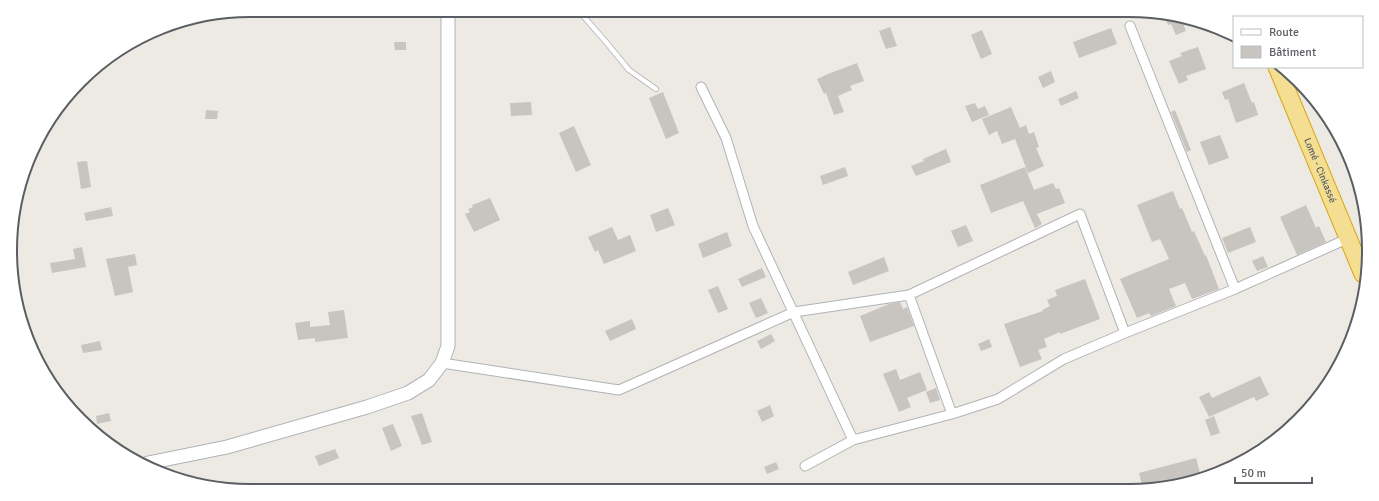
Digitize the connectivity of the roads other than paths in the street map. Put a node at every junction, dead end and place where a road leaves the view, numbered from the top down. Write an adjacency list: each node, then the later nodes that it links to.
1 (448, 17): 13 (street)
2 (584, 17): 6 (lane)
3 (1130, 26): 9 (street)
4 (1278, 71): 7 (highway, Lomé - Cinkassé)
5 (701, 87): 11 (street)
6 (656, 89)
7 (1349, 238): 8 (highway, Lomé - Cinkassé); 9 (street)
8 (1360, 261)
9 (1235, 289): 12 (street)
10 (910, 295): 11 (street); 12 (street); 14 (street)
11 (794, 312): 13 (street); 15 (street)
12 (1125, 333): 14 (street)
13 (442, 363): 16 (street)
14 (952, 414): 15 (street)
15 (853, 440): 17 (street)
16 (152, 462)
17 (805, 466)

